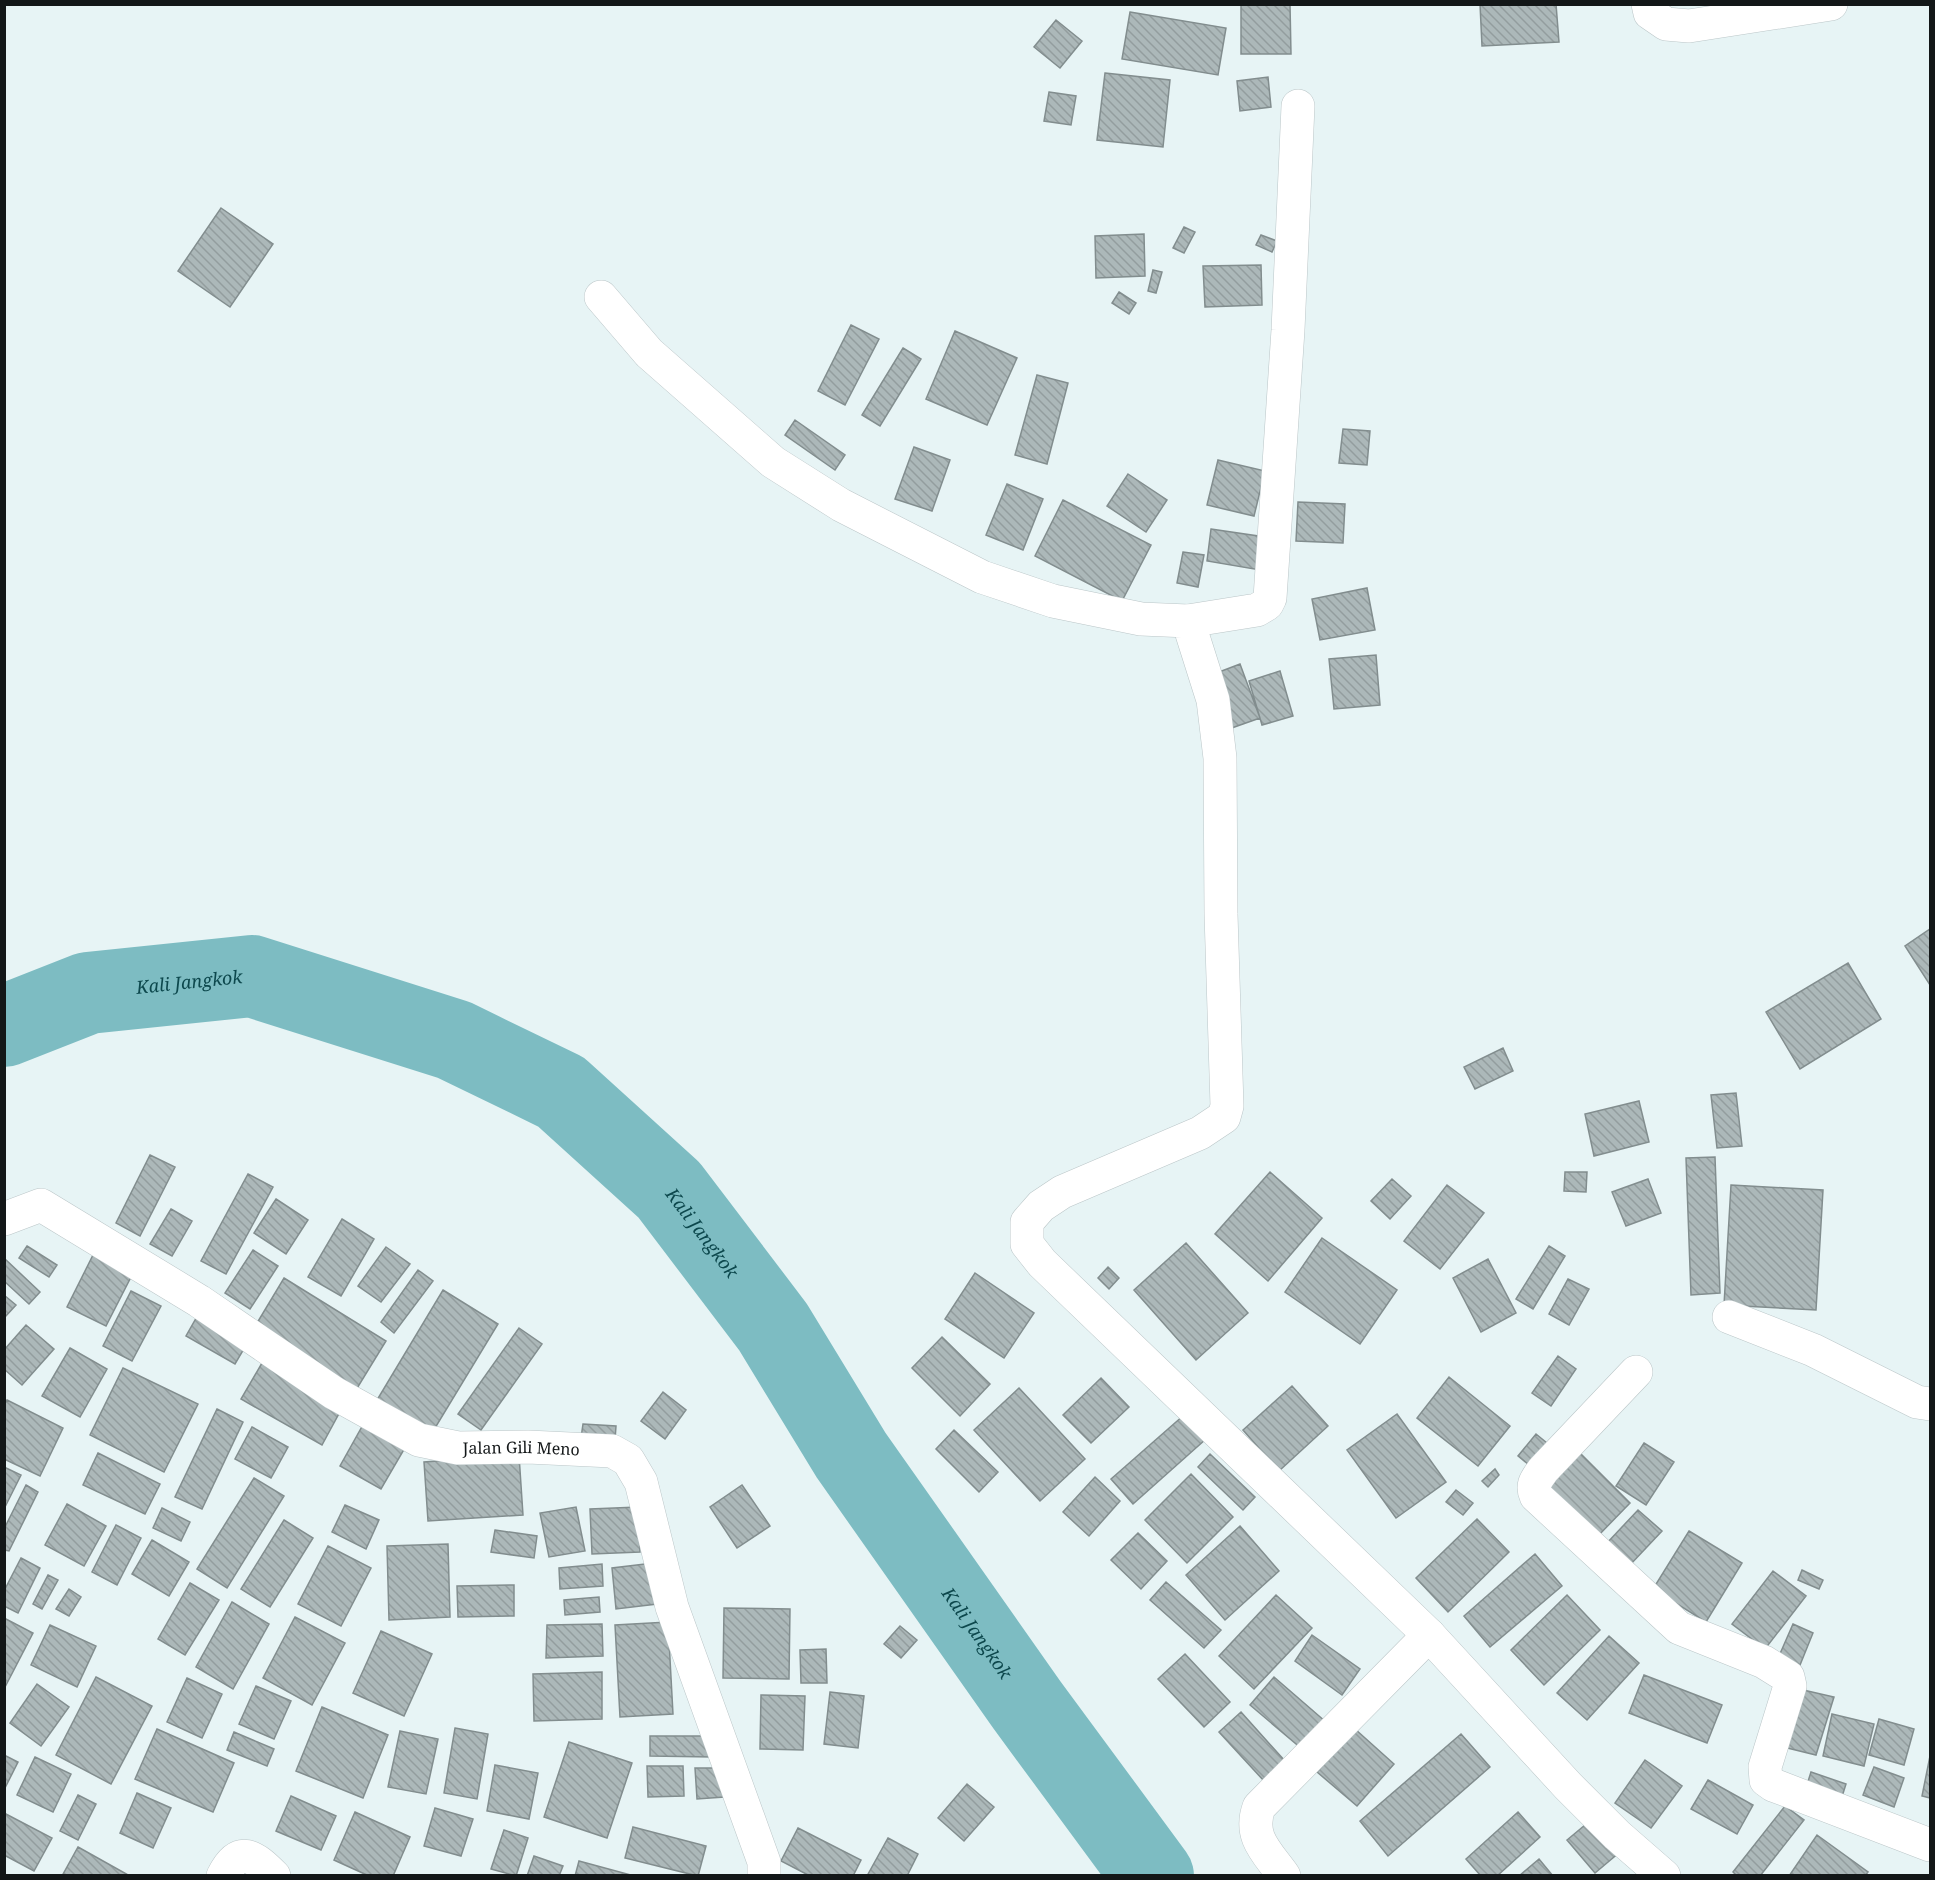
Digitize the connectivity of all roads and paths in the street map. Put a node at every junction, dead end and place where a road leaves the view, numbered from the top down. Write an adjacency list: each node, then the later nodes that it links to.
1 (1648, 4): 2 (street)
2 (1831, 4)
3 (1299, 106): 5 (street)
4 (601, 297): 5 (street)
5 (1188, 621): 10 (street)
6 (4, 1219): 14 (street, Jalan Gili Meno)
7 (1729, 1317): 9 (street)
8 (1636, 1372): 11 (street)
9 (1930, 1404)
10 (1429, 1635): 15 (street); 16 (street)
11 (1930, 1845)
12 (223, 1875): 13 (street)
13 (274, 1875)
14 (764, 1875)
15 (1284, 1875)
16 (1664, 1875)

